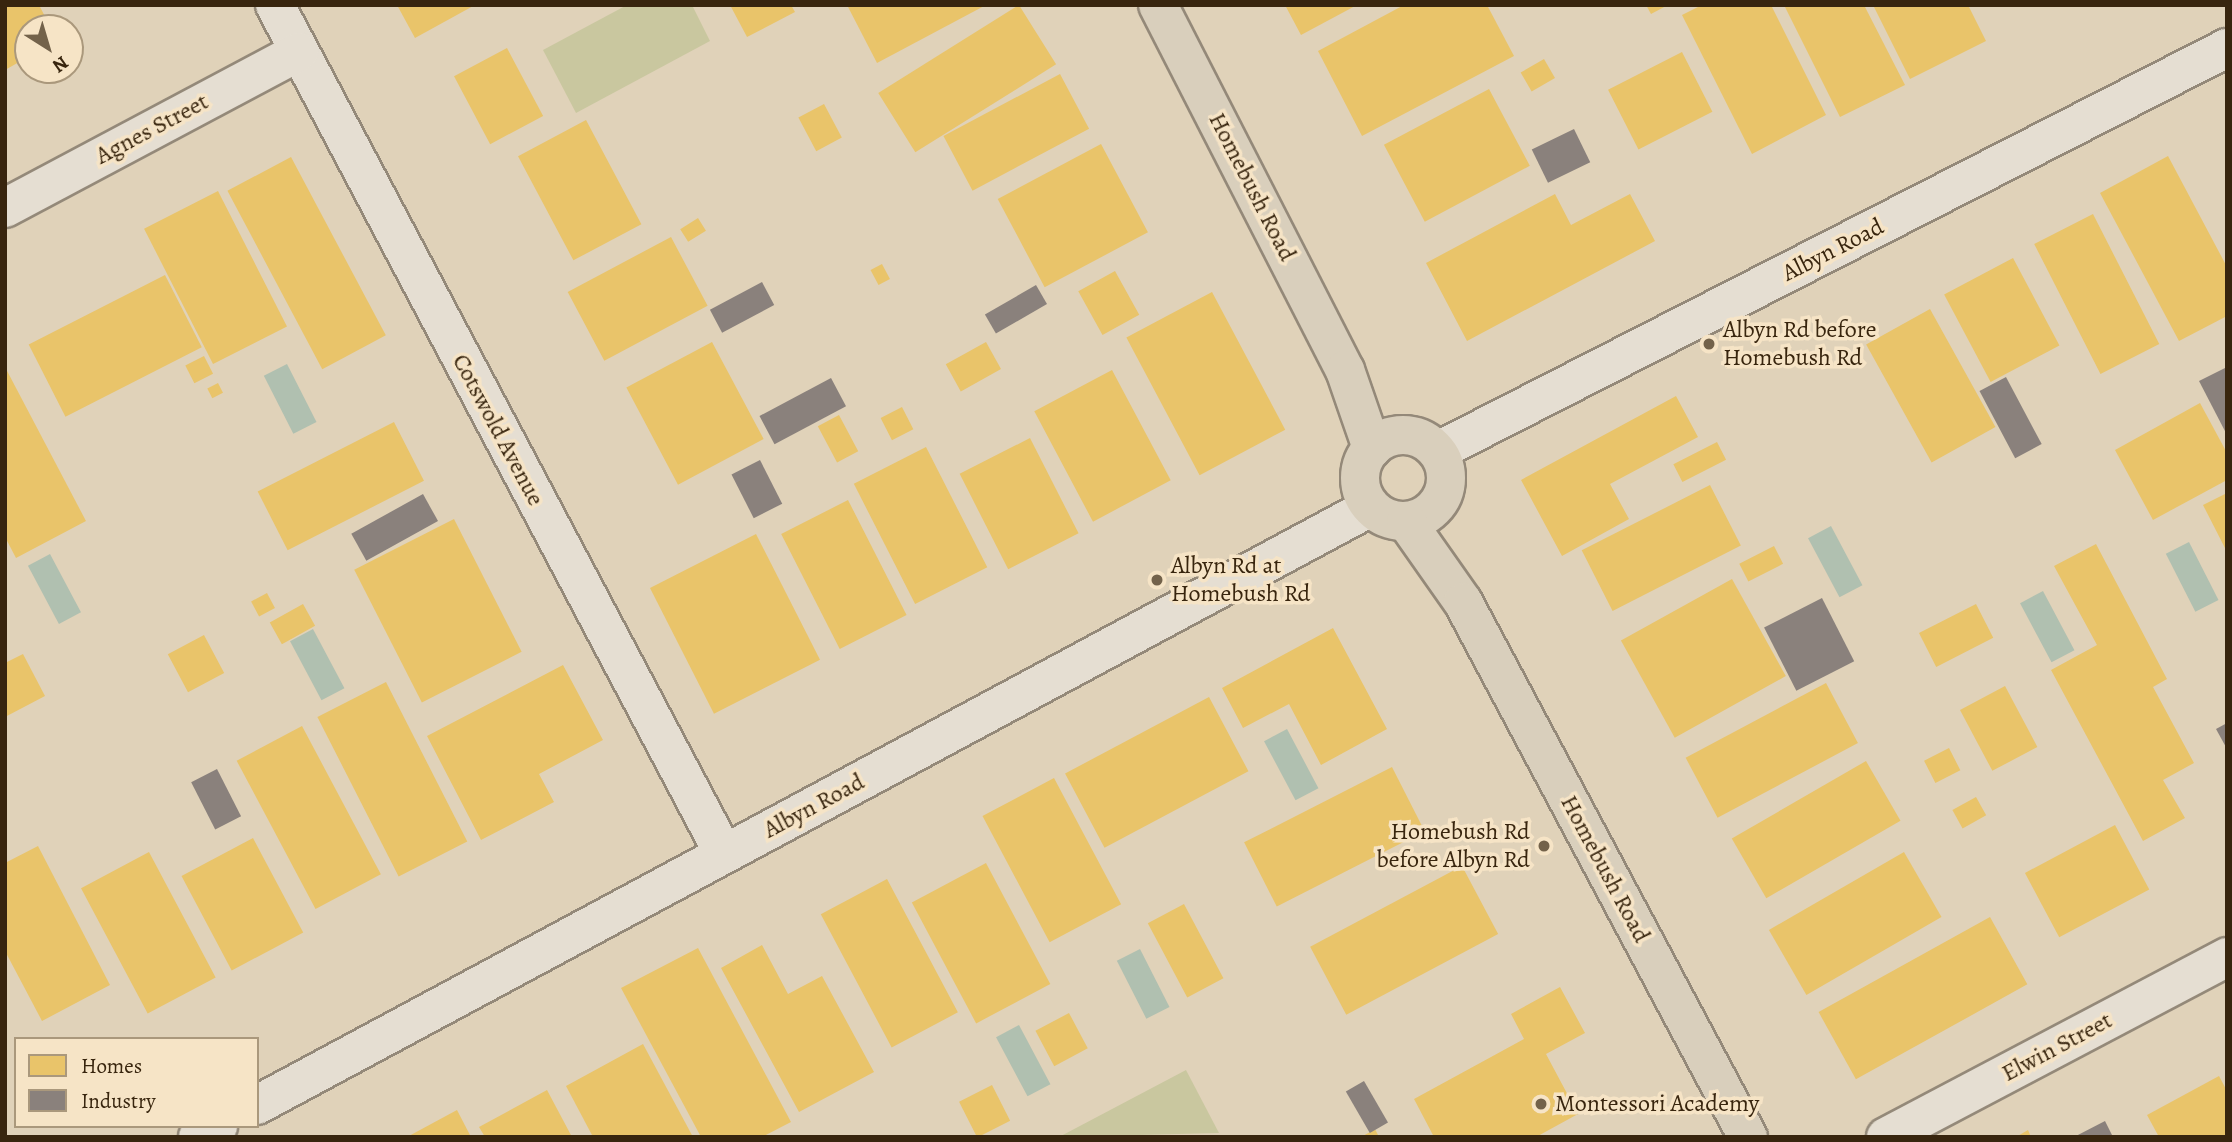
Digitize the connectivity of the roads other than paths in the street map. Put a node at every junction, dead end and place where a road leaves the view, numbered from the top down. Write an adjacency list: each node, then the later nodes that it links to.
1 (275, 5): 4 (street, Cotswold Avenue)
2 (1158, 5): 6 (main road, Homebush Road)
3 (2227, 48): 7 (street, Albyn Road)
4 (299, 52): 5 (street, Agnes Street); 10 (street, Cotswold Avenue)
5 (5, 208)
6 (1384, 441): 7 (main road); 8 (main road)
7 (1438, 451): 9 (main road)
8 (1371, 507): 9 (main road); 10 (street, Albyn Road)
9 (1420, 515): 15 (main road, Homebush Road)
10 (724, 854): 12 (street, Albyn Road)
11 (2227, 957): 16 (street, Elwin Street)
12 (259, 1104)
13 (214, 1128): 14 (street)
14 (198, 1137)
15 (1748, 1137)
16 (1886, 1137)

